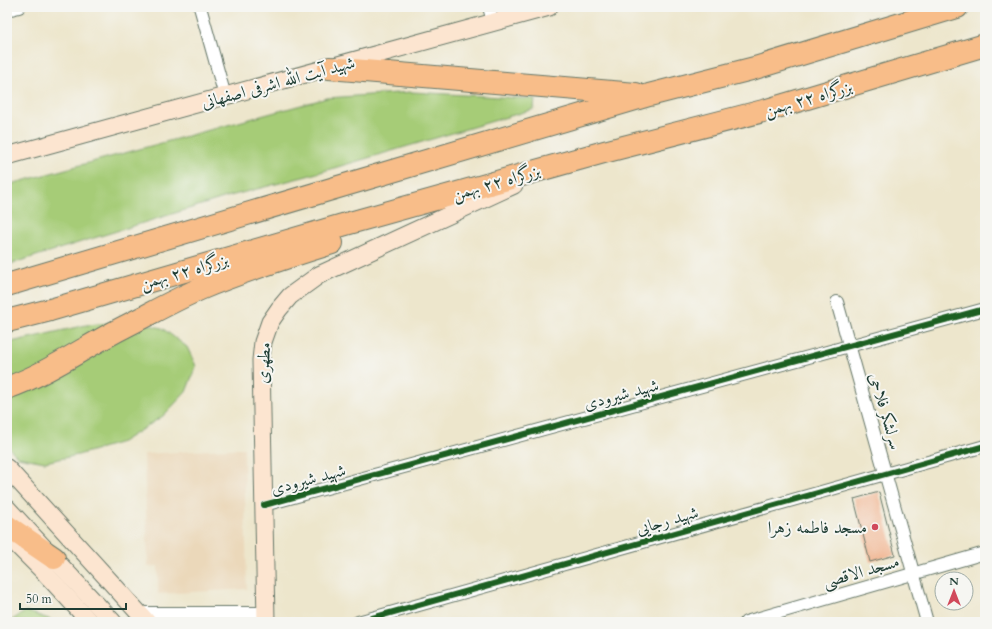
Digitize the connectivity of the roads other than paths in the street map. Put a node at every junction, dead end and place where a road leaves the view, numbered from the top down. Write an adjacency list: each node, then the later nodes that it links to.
1 (19, 7): 5 (street)
2 (200, 7): 10 (street)
3 (548, 7): 6 (main road, شهید آیت الله اشرفی اصفهانی)
4 (958, 7): 9 (highway)
5 (7, 10)
6 (491, 15): 8 (main road, شهید آیت الله اشرفی اصفهانی)
7 (985, 45): 11 (highway, بزرگراه ۲۲ بهمن)
8 (329, 68): 9 (highway); 10 (main road, شهید آیت الله اشرفی اصفهانی)
9 (649, 95): 14 (highway)
10 (224, 96): 12 (main road, شهید آیت الله اشرفی اصفهانی)
11 (636, 144): 13 (highway); 17 (highway, بزرگراه ۲۲ بهمن)
12 (7, 156)
13 (520, 182): 19 (highway); 23 (main road, مطهری)
14 (7, 285)
15 (837, 302): 18 (street, سرلشکر فلاحی)
16 (985, 309): 18 (street, شهید شیرودی)
17 (7, 321)
18 (850, 346): 22 (street, سرلشکر فلاحی); 23 (street, شهید شیرودی)
19 (7, 388)
20 (985, 446): 22 (street, شهید رجایی)
21 (7, 468): 30 (main road)
22 (886, 474): 29 (street, سرلشکر فلاحی); 36 (street, شهید رجایی)
23 (264, 505): 33 (main road, مطهری)
24 (7, 508): 28 (main road)
25 (7, 526): 28 (highway)
26 (7, 535): 34 (main road)
27 (985, 553): 29 (street, مسجد الاقصی)
28 (54, 558): 35 (main road)
29 (913, 574): 37 (street, مسجد الاقصی); 38 (street, سرلشکر فلاحی)
30 (143, 618): 31 (street)
31 (179, 618): 32 (street)
32 (234, 618): 33 (street)
33 (266, 618)
34 (90, 622)
35 (113, 622)
36 (358, 622)
37 (746, 622)
38 (927, 622)

